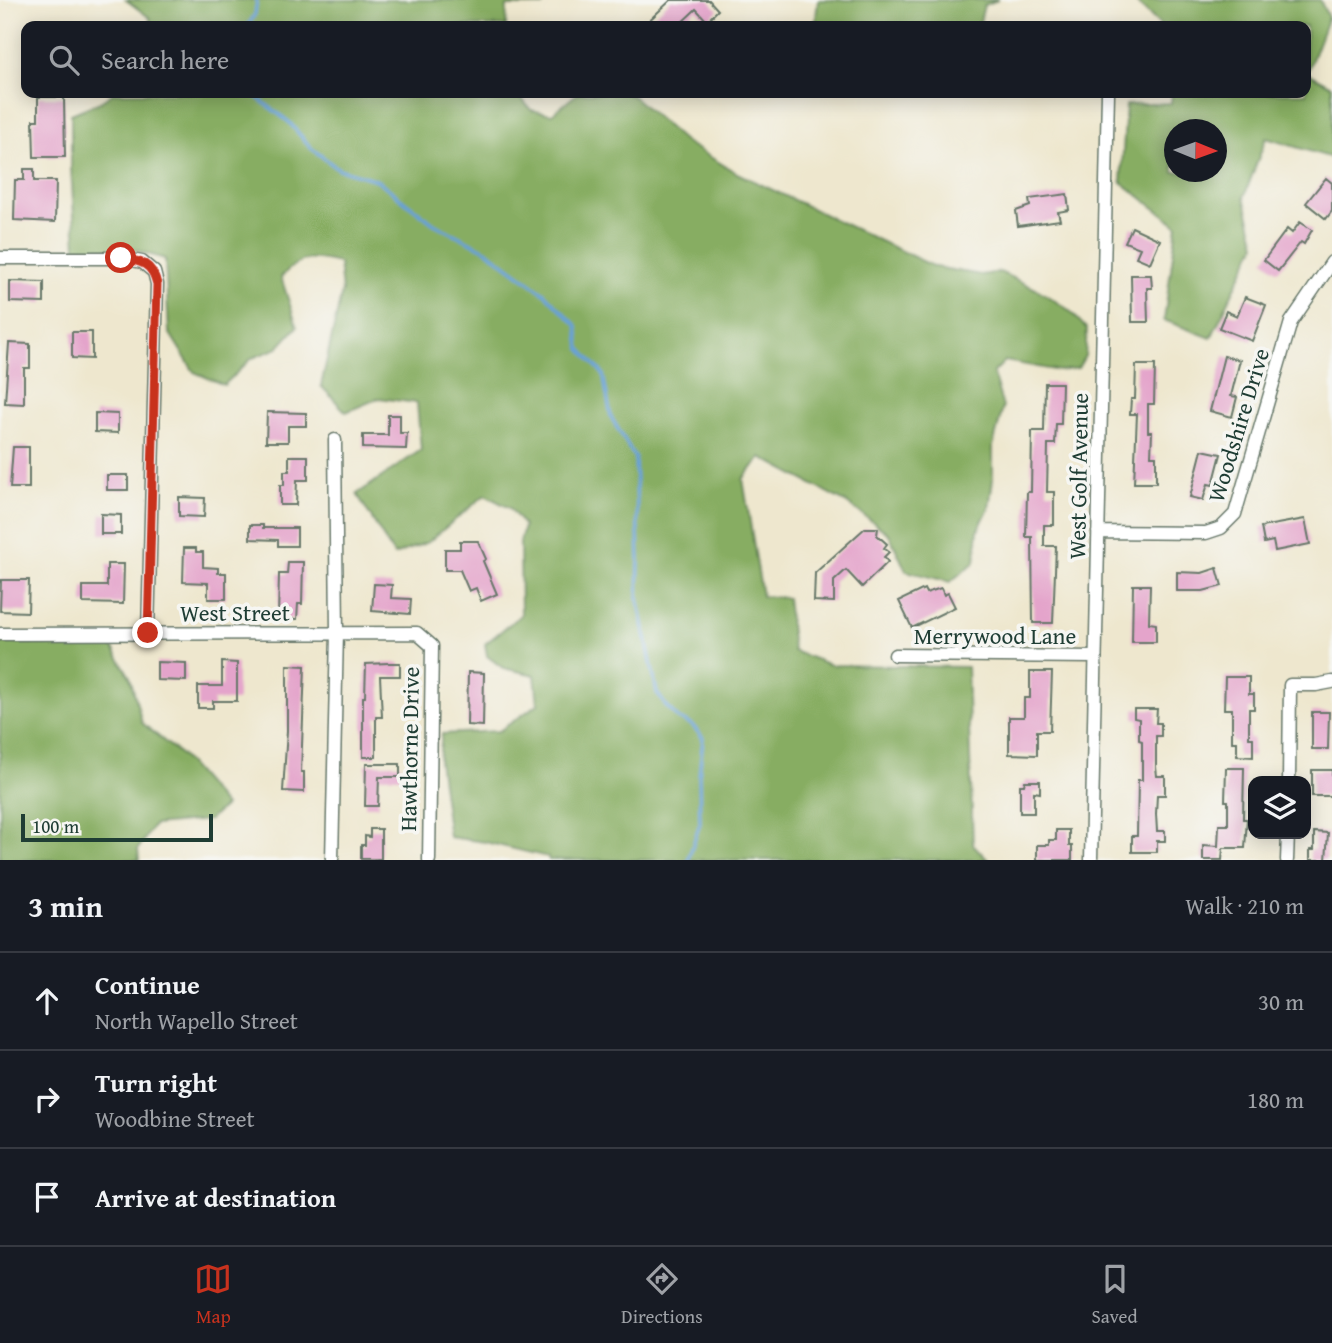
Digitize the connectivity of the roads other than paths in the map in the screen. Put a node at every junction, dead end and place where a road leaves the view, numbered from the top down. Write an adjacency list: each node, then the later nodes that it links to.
1 (1108, 98): 5 (street, West Golf Avenue)
2 (0, 258): 7 (street)
3 (1332, 262): 5 (street, Woodshire Drive)
4 (335, 440): 6 (street)
5 (1098, 532): 11 (street, West Golf Avenue)
6 (337, 632): 7 (street, West Street); 9 (street, West Street); 15 (street)
7 (148, 633): 8 (street, West Street)
8 (0, 634)
9 (427, 640): 16 (street, Hawthorne Drive)
10 (895, 655): 11 (street, Merrywood Lane)
11 (1095, 657): 17 (street, West Golf Avenue)
12 (1332, 682): 13 (street)
13 (1289, 776)
14 (1288, 839): 18 (street)
15 (332, 860)
16 (429, 860)
17 (1091, 860)
18 (1287, 860)

